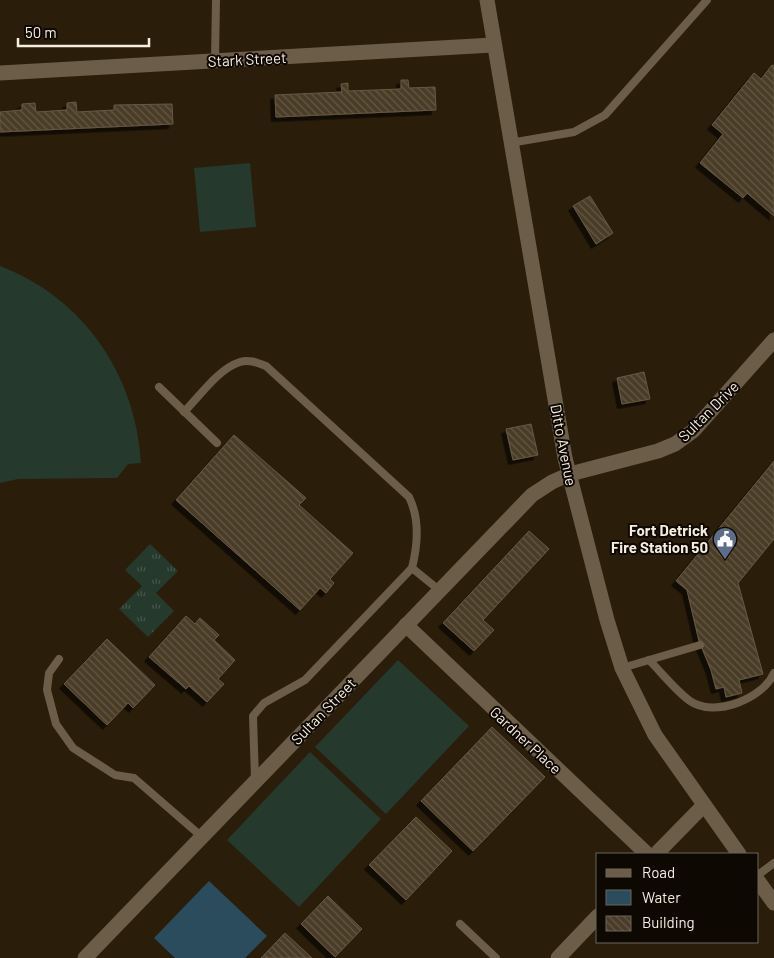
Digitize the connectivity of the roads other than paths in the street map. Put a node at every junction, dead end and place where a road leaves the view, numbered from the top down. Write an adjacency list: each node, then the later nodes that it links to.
1 (216, 0): 5 (lane)
2 (487, 0): 4 (street, Ditto Avenue)
3 (708, 0): 7 (lane)
4 (494, 45): 5 (street, Stark Street); 7 (street, Ditto Avenue)
5 (215, 60): 6 (street, Stark Street)
6 (0, 73)
7 (510, 143): 12 (street, Ditto Avenue)
8 (774, 340): 12 (street, Sultan Drive)
9 (159, 387): 10 (lane)
10 (184, 412): 11 (lane); 13 (lane)
11 (217, 443)
12 (570, 474): 14 (street, Sultan Street); 19 (street, Ditto Avenue)
13 (412, 568): 14 (lane); 21 (lane)
14 (440, 590): 15 (street, Sultan Street)
15 (406, 625): 21 (street, Sultan Street); 24 (street, Gardner Place)
16 (700, 645): 18 (lane)
17 (59, 659): 23 (lane)
18 (649, 660): 19 (lane); 20 (lane)
19 (622, 668): 22 (street, Ditto Avenue)
20 (774, 673)
21 (255, 781): 23 (street, Sultan Street)
22 (704, 805): 25 (street); 26 (street, Ditto Avenue)
23 (201, 836): 33 (street, Sultan Street)
24 (646, 853)
25 (657, 853)
26 (738, 853)
27 (774, 863): 28 (lane)
28 (759, 873)
29 (759, 881): 30 (street)
30 (774, 903)
31 (596, 918): 35 (street)
32 (460, 924): 34 (lane)
33 (85, 958)
34 (496, 958)
35 (558, 958)

